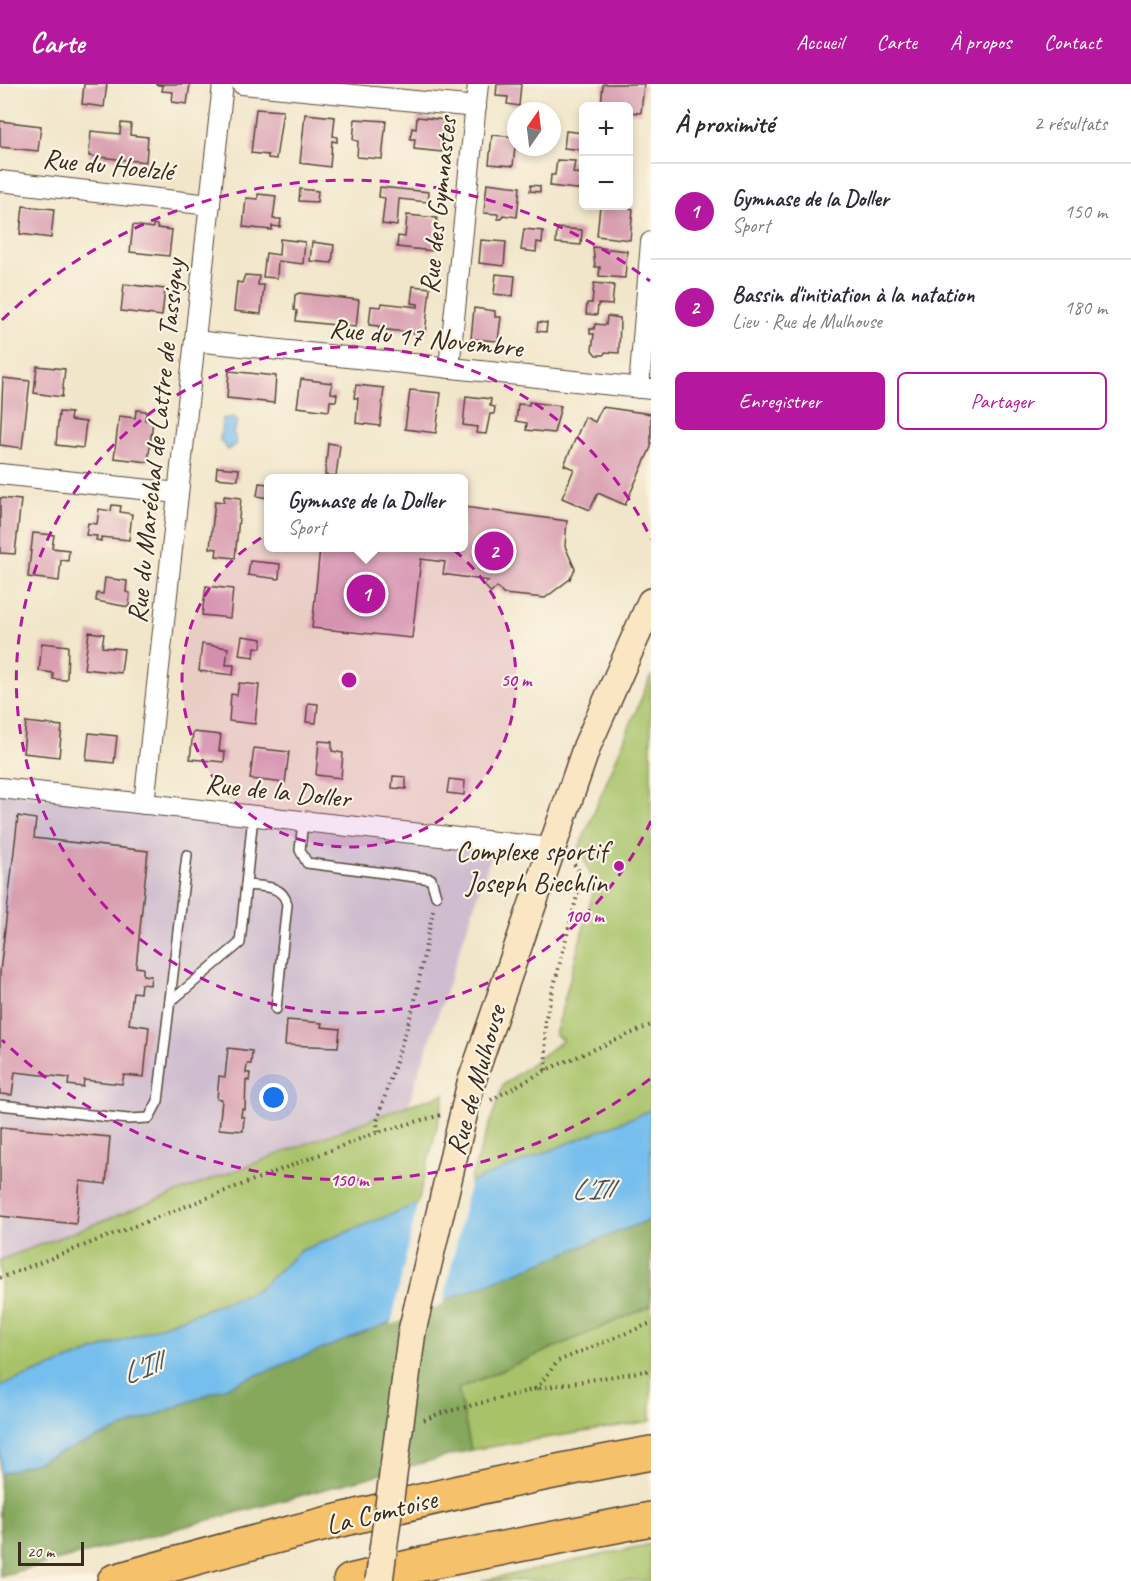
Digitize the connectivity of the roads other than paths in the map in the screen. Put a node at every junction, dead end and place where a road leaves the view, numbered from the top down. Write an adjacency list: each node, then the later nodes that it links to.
1 (223, 84): 6 (street, Rue du Maréchal de Lattre de Tassigny)
2 (242, 84): 4 (street)
3 (478, 84): 4 (street, Rue des Gymnastes)
4 (476, 107): 9 (street, Rue des Gymnastes)
5 (0, 181): 6 (street, Rue du Hoelzlé)
6 (210, 205): 8 (street, Rue du Maréchal de Lattre de Tassigny)
7 (651, 242): 10 (street)
8 (195, 341): 9 (street, Rue du 17 Novembre); 12 (street, Rue du Maréchal de Lattre de Tassigny)
9 (449, 368): 10 (street, Rue du 17 Novembre)
10 (645, 389)
11 (0, 474): 12 (street)
12 (178, 493): 15 (street, Rue du Maréchal de Lattre de Tassigny)
13 (651, 602): 18 (main road, Rue de Mulhouse)
14 (0, 788): 15 (street, Rue de la Doller)
15 (144, 804): 16 (street, Rue de la Doller)
16 (253, 816): 17 (street, Rue de la Doller); 20 (lane)
17 (303, 821): 18 (street, Rue de la Doller); 21 (lane)
18 (550, 848): 29 (main road, Rue de Mulhouse, bridge)
19 (187, 855): 22 (lane)
20 (246, 885): 22 (lane); 23 (lane)
21 (436, 896)
22 (170, 1002): 24 (lane)
23 (276, 1009)
24 (0, 1106)
25 (651, 1453): 27 (highway, La Comtoise)
26 (651, 1519): 28 (highway)
27 (114, 1581)
28 (350, 1581)
29 (379, 1581)

